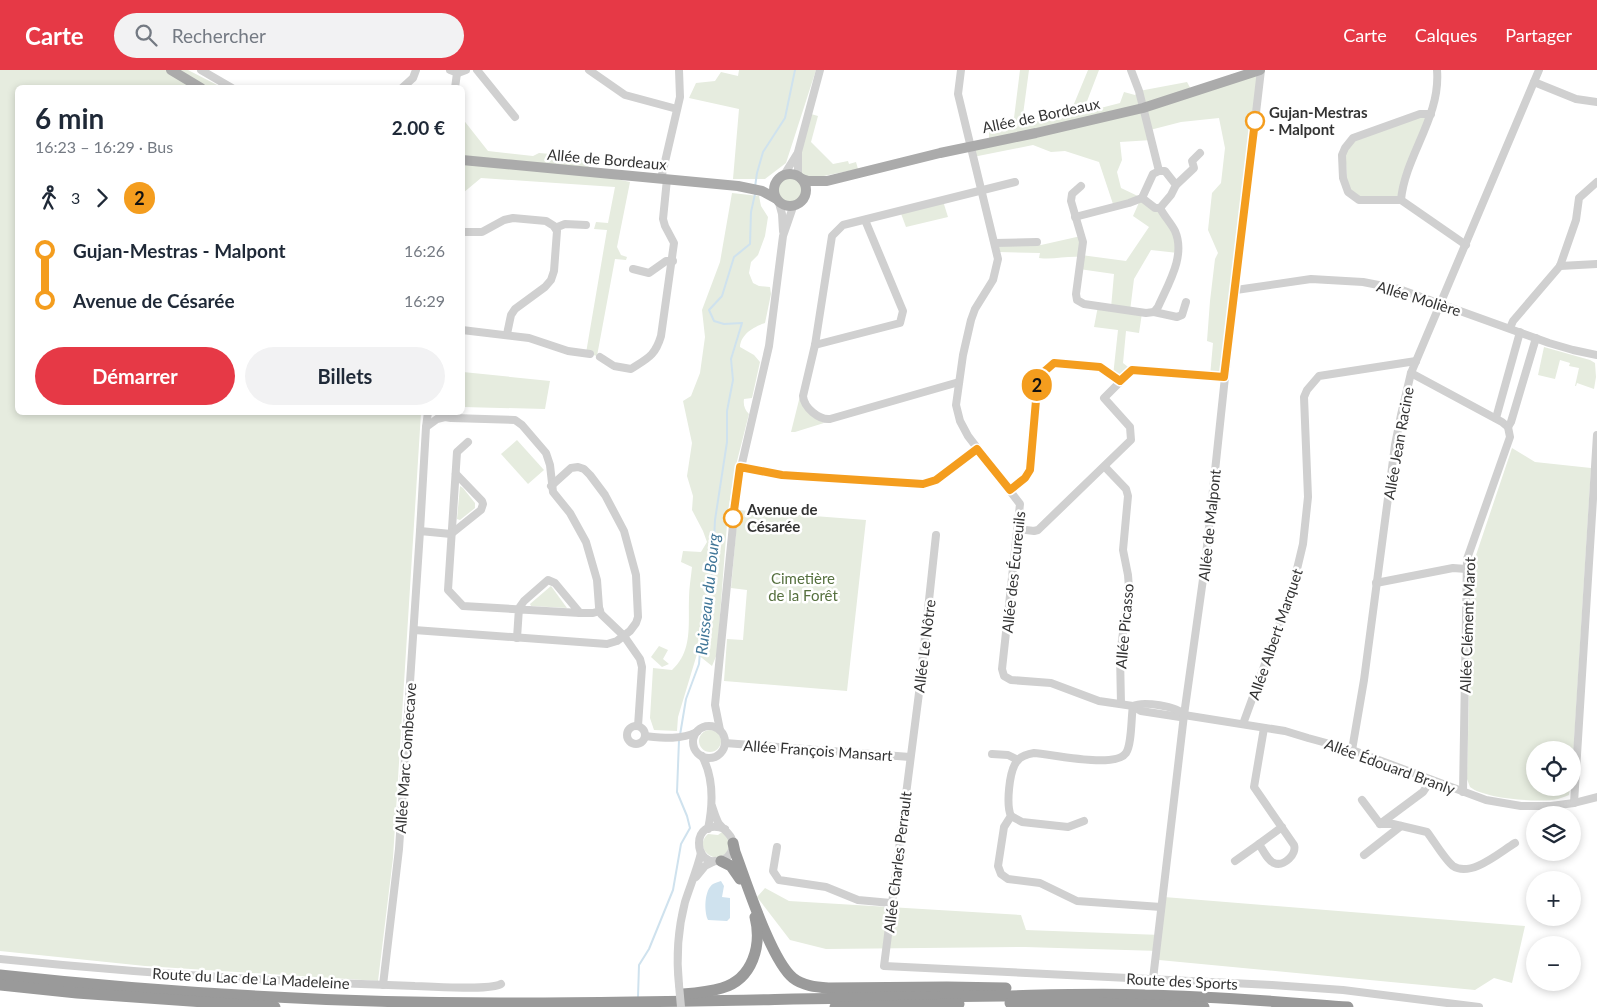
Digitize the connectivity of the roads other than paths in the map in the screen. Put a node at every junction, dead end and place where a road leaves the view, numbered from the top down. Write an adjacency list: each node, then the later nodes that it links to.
1 (171, 70): 16 (main road)
2 (201, 70): 17 (street)
3 (416, 70): 18 (street)
4 (466, 70): 14 (street)
5 (477, 70): 24 (street)
6 (679, 70): 22 (street)
7 (820, 70): 26 (street)
8 (960, 70): 25 (street, Allée des Écureuils)
9 (1131, 70): 21 (street)
10 (1260, 70): 21 (main road, Allée de Bordeaux); 59 (street, Allée de Malpont)
11 (1437, 70): 23 (street)
12 (1539, 70): 15 (street, Allée Jean Racine)
13 (592, 71): 22 (street)
14 (453, 72): 19 (street)
15 (1534, 82): 20 (street); 54 (street, Allée Jean Racine)
16 (196, 85)
17 (227, 85)
18 (405, 85)
19 (455, 85)
20 (1597, 102)
21 (1144, 108): 25 (main road, Allée de Bordeaux); 29 (street)
22 (677, 109): 32 (street)
23 (1431, 114): 43 (street); 43 (street)
24 (515, 116)
25 (970, 146): 33 (main road, Allée de Bordeaux); 39 (street, Allée des Écureuils)
26 (798, 152): 30 (street); 31 (street)
27 (1200, 153): 36 (street)
28 (465, 160): 32 (main road, Allée de Bordeaux)
29 (1159, 171): 36 (street); 41 (street)
30 (800, 177): 31 (main road); 33 (main road, Allée de Bordeaux); 40 (main road)
31 (780, 178): 38 (main road, Allée de Bordeaux); 42 (main road)
32 (664, 179): 38 (main road, Allée de Bordeaux); 55 (street)
33 (827, 181): 40 (main road, Allée de Bordeaux)
34 (1015, 182): 39 (street)
35 (1597, 182): 57 (street)
36 (1176, 185): 45 (street)
37 (1082, 186): 46 (street)
38 (761, 188): 42 (main road, Allée de Bordeaux)
39 (981, 191): 47 (street); 53 (street, Allée des Écureuils)
40 (806, 197): 44 (main road)
41 (1142, 198): 45 (street); 46 (street)
42 (777, 200): 44 (main road); 51 (street)
43 (1401, 200): 54 (street)
44 (793, 207): 51 (street)
45 (1160, 208): 62 (street)
46 (1075, 217): 62 (street)
47 (865, 220): 68 (street); 68 (street)
48 (586, 225): 49 (street)
49 (555, 228): 50 (street); 66 (street)
50 (465, 232)
51 (783, 236): 85 (street)
52 (1037, 242): 53 (street)
53 (995, 243): 76 (street, Allée des Écureuils)
54 (1466, 245): 61 (street, Allée Jean Racine)
55 (673, 261): 58 (street); 71 (street)
56 (1597, 264): 57 (street)
57 (1560, 266): 63 (street)
58 (632, 269)
59 (1236, 290): 61 (street, Allée Molière); 74 (street, Allée de Malpont)
60 (1186, 302): 62 (street)
61 (1439, 304): 63 (street, Allée Molière); 72 (street, Allée Jean Racine)
62 (1154, 312)
63 (1510, 328): 65 (street, Allée Molière)
64 (465, 330): 66 (street)
65 (1520, 332): 67 (street, Allée Molière); 79 (street)
66 (507, 334): 69 (street)
67 (1536, 338): 70 (street, Allée Molière); 81 (street, Allée Clément Marot)
68 (815, 346): 76 (street)
69 (590, 354)
70 (1597, 354)
71 (600, 357)
72 (1416, 361): 73 (street, Allée Jean Racine); 106 (street, Allée Albert Marquet)
73 (1411, 373): 79 (street); 95 (street, Allée Jean Racine)
74 (1224, 377): 75 (street); 105 (street, Allée de Malpont)
75 (1120, 381): 86 (street); 89 (street)
76 (959, 382): 84 (street, Allée des Écureuils)
77 (428, 415): 80 (street, Allée Marc Combecave)
78 (442, 415): 80 (street); 88 (street)
79 (1496, 418): 81 (street)
80 (426, 427): 91 (street, Allée Marc Combecave)
81 (1508, 427): 94 (street, Allée Clément Marot)
82 (1597, 435): 127 (street)
83 (468, 442): 87 (street)
84 (977, 449): 85 (street); 89 (street, Allée des Écureuils)
85 (740, 467): 103 (street)
86 (1105, 467): 90 (street); 102 (street, Allée Picasso)
87 (456, 474): 92 (street); 92 (street)
88 (552, 489): 97 (street); 100 (street)
89 (1010, 490): 90 (street, Allée des Écureuils)
90 (1018, 530): 102 (street, Allée des Écureuils)
91 (420, 531): 92 (street); 99 (street, Allée Marc Combecave)
92 (451, 534): 96 (street)
93 (936, 535): 120 (street, Allée Le Nôtre)
94 (1466, 569): 95 (street); 124 (street, Allée Clément Marot)
95 (1376, 583): 116 (street, Allée Jean Racine)
96 (519, 608): 98 (street); 98 (street); 101 (street)
97 (600, 611): 98 (street); 100 (street)
98 (580, 613)
99 (414, 630): 101 (street); 153 (street, Allée Marc Combecave)
100 (624, 636): 101 (street); 107 (street)
101 (517, 638)
102 (1120, 704): 104 (street, Allée des Écureuils)
103 (715, 705): 108 (street); 110 (street)
104 (1133, 706): 105 (street, Allée des Écureuils); 121 (street)
105 (1184, 715): 106 (street, Allée Édouard Branly); 146 (street, Allée de Malpont)
106 (1243, 724): 109 (street, Allée Édouard Branly)
107 (638, 726): 112 (street); 112 (street)
108 (704, 727): 110 (street); 111 (street)
109 (1264, 728): 116 (street, Allée Édouard Branly); 133 (street)
110 (720, 730): 114 (street)
111 (697, 732): 113 (street); 115 (street)
112 (646, 736): 113 (street)
113 (686, 741): 115 (street)
114 (725, 743): 119 (street); 120 (street, Allée François Mansart)
115 (696, 749): 118 (street)
116 (1352, 750): 123 (street, Allée Édouard Branly)
117 (992, 754): 121 (street)
118 (702, 756): 119 (street); 122 (street)
119 (716, 756): 122 (street)
120 (910, 757): 145 (street, Allée Charles Perrault)
121 (1018, 760): 129 (street)
122 (710, 774): 128 (street)
123 (1431, 780): 124 (street, Allée Édouard Branly); 131 (street)
124 (1463, 792): 127 (street, Allée Édouard Branly)
125 (1597, 797): 127 (street, Allée Édouard Branly)
126 (1362, 800): 131 (street)
127 (1574, 802)
128 (712, 806): 134 (street); 135 (street)
129 (1011, 816): 130 (street); 146 (street)
130 (1084, 821)
131 (1380, 824): 132 (street)
132 (1401, 826): 137 (street); 141 (street)
133 (1282, 827): 138 (street); 138 (street)
134 (708, 828): 135 (street); 140 (street)
135 (725, 829): 136 (street)
136 (733, 843): 143 (street); 154 (highway)
137 (1515, 843)
138 (1259, 844): 142 (street)
139 (777, 847): 145 (street)
140 (701, 853): 143 (street); 144 (street)
141 (1364, 855)
142 (1235, 860)
143 (718, 861): 144 (street); 155 (highway)
144 (693, 881): 157 (street, bridge)
145 (891, 903): 148 (street, Allée Charles Perrault)
146 (1161, 907): 150 (street, Allée de Malpont)
147 (0, 958): 153 (street, Route du Lac de La Madeleine)
148 (884, 966): 150 (street, Route des Sports)
149 (0, 975): 155 (highway)
150 (1153, 979): 161 (street, Route des Sports)
151 (501, 984): 153 (street, Route du Lac de La Madeleine)
152 (0, 985): 156 (highway)
153 (383, 985)
154 (1146, 994): 155 (highway); 160 (highway)
155 (649, 999)
156 (275, 1007)
157 (681, 1007)
158 (836, 1007): 159 (highway)
159 (1204, 1007)
160 (1348, 1007)
161 (1479, 1007)

